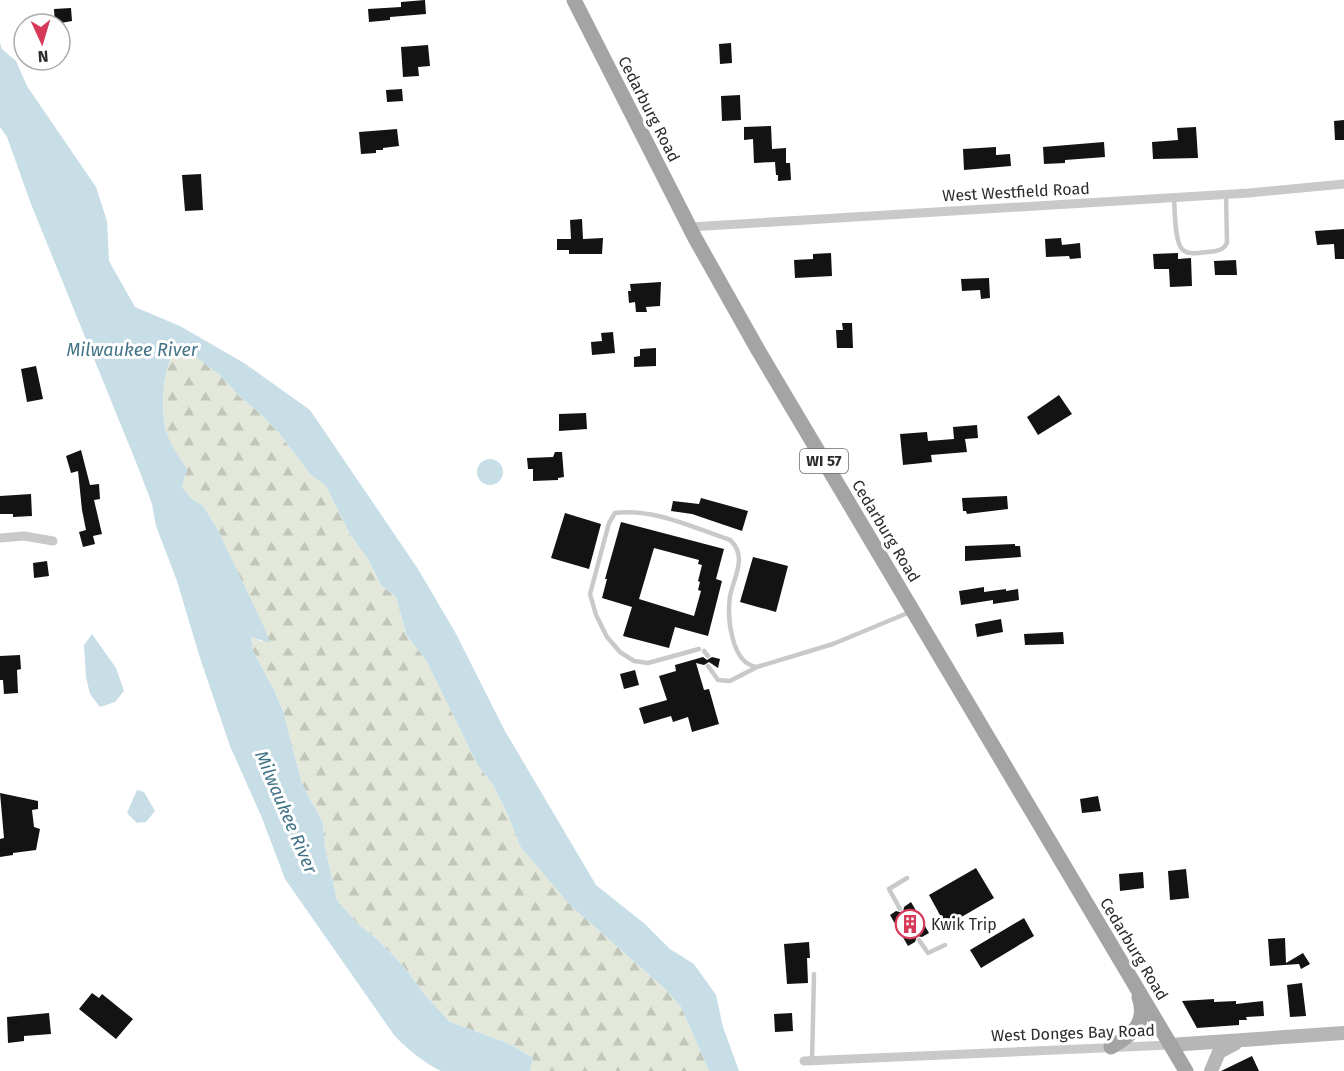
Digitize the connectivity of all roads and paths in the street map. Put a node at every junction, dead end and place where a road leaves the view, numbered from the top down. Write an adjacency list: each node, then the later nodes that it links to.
1 (574, 0): 5 (main road, Cedarburg Road / WI 57)
2 (1344, 184): 3 (street, West Westfield Road)
3 (1226, 194): 4 (street, West Westfield Road); 4 (lane)
4 (1174, 197): 5 (street, West Westfield Road)
5 (690, 227): 8 (main road, Cedarburg Road / WI 57)
6 (0, 538): 7 (street)
7 (53, 541)
8 (912, 611): 11 (lane); 17 (main road, Cedarburg Road / WI 57)
9 (708, 656): 11 (lane)
10 (708, 666): 11 (lane)
11 (757, 667)
12 (907, 878): 13 (lane)
13 (900, 909)
14 (919, 939): 15 (lane)
15 (945, 945)
16 (814, 974): 22 (lane)
17 (1135, 986): 20 (main road, Cedarburg Road / WI 57); 21 (main road)
18 (1344, 1033): 19 (street, West Donges Bay Road)
19 (1243, 1039): 20 (street, West Donges Bay Road); 24 (street)
20 (1170, 1045): 21 (street, West Donges Bay Road); 23 (main road, Cedarburg Road / WI 57)
21 (1111, 1047): 22 (street, West Donges Bay Road)
22 (808, 1061)
23 (1186, 1071)
24 (1211, 1071)

